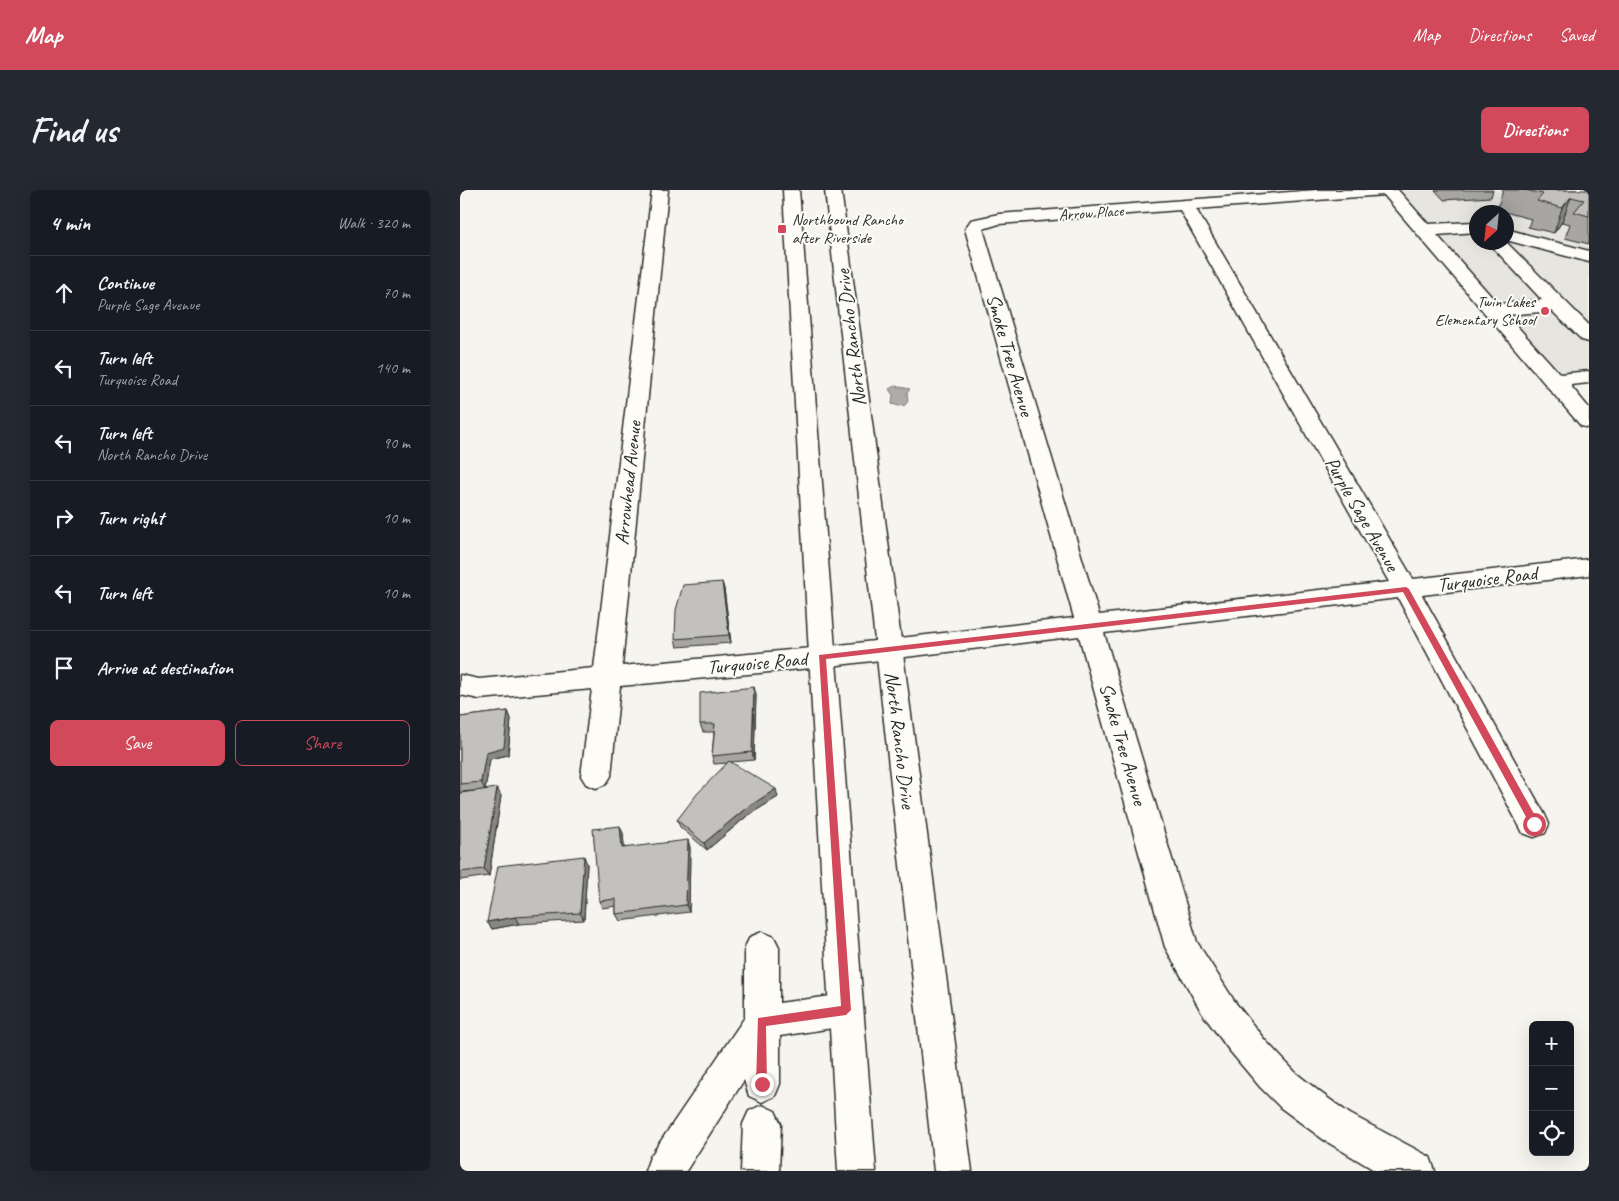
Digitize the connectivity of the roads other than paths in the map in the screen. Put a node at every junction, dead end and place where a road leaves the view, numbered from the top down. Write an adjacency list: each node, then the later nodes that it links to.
1 (660, 190): 24 (street, Arrowhead Avenue)
2 (791, 190): 23 (street)
3 (833, 190): 22 (street, North Rancho Drive)
4 (1384, 190): 6 (street, Arrow Place)
5 (1389, 190): 9 (street)
6 (1186, 206): 7 (street, Arrow Place); 20 (street, Purple Sage Avenue)
7 (977, 224): 21 (street, Smoke Tree Avenue)
8 (1469, 227): 9 (street)
9 (1424, 230): 14 (street)
10 (1514, 236): 12 (street)
11 (1505, 250): 13 (street)
12 (1586, 264)
13 (1557, 305): 14 (street); 15 (street)
14 (1493, 310): 17 (street)
15 (1589, 336)
16 (1589, 377): 17 (street)
17 (1554, 380): 18 (street)
18 (1589, 421)
19 (1589, 567): 20 (street, Turquoise Road)
20 (1406, 589): 21 (street, Turquoise Road); 27 (street, Purple Sage Avenue)
21 (1090, 626): 22 (street, Turquoise Road); 37 (street, Smoke Tree Avenue)
22 (888, 649): 23 (street, Turquoise Road); 36 (street, North Rancho Drive)
23 (822, 657): 24 (street, Turquoise Road); 29 (street)
24 (607, 677): 25 (street, Turquoise Road); 26 (street, Arrowhead Avenue)
25 (460, 685)
26 (596, 776)
27 (1534, 824)
28 (762, 947): 30 (street)
29 (846, 1010): 30 (street); 35 (street)
30 (761, 1022): 31 (street); 33 (street)
31 (762, 1084)
32 (762, 1124): 34 (street)
33 (664, 1171)
34 (760, 1171)
35 (857, 1171)
36 (954, 1171)
37 (1416, 1171)

